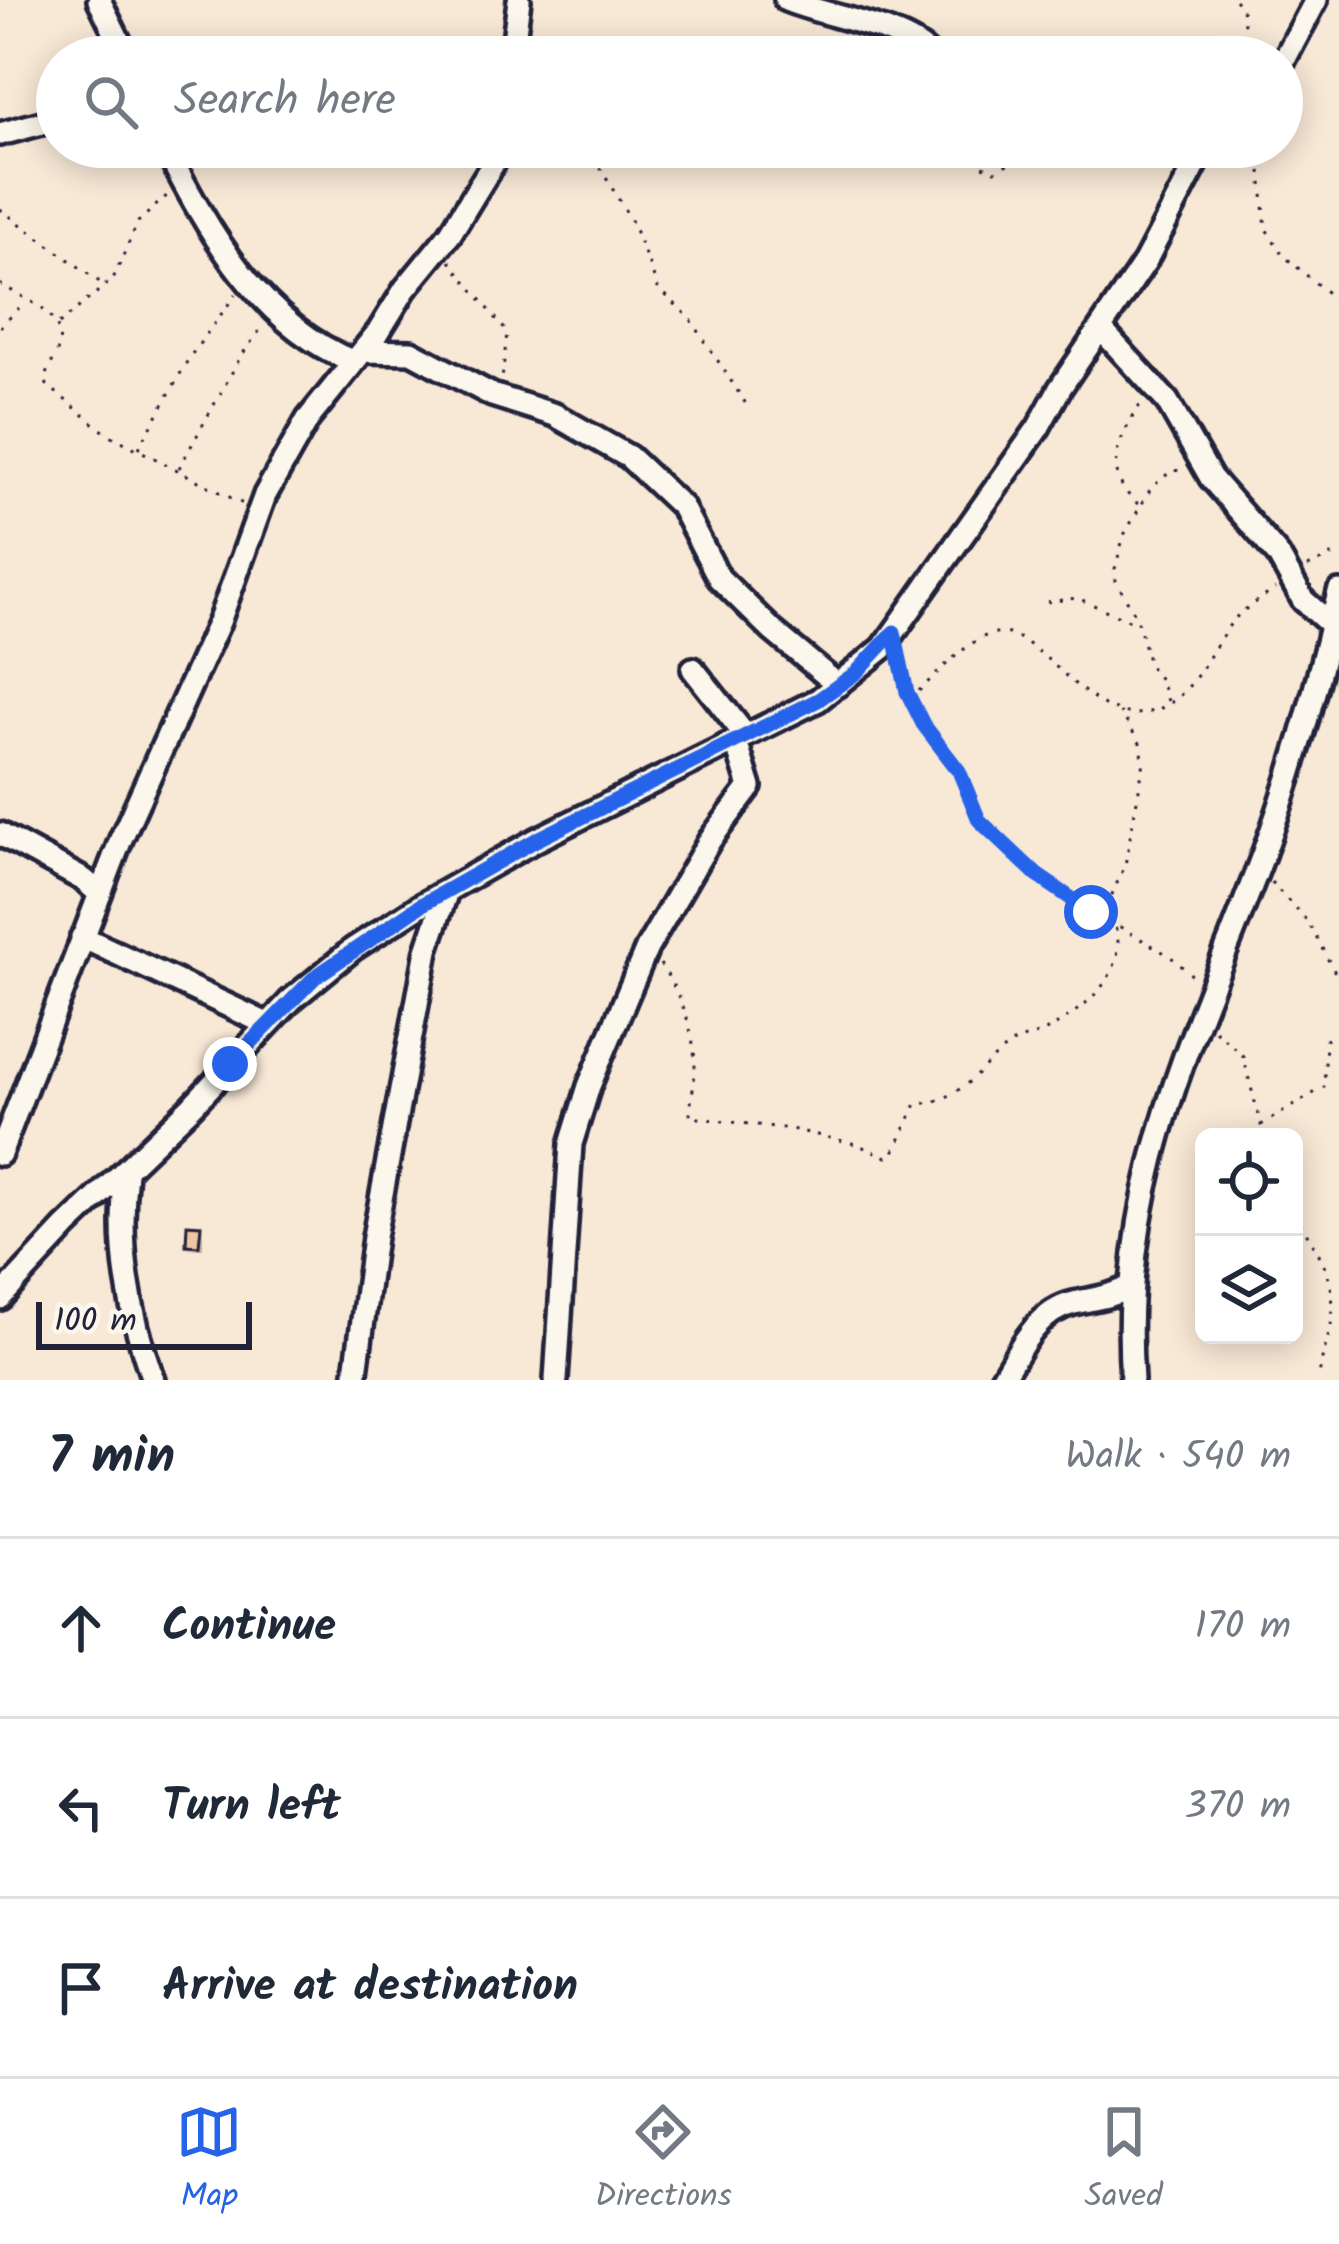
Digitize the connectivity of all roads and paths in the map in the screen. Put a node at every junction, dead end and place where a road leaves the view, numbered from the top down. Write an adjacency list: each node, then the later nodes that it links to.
1 (99, 0): 6 (street)
2 (519, 0): 7 (street)
3 (786, 0): 8 (street)
4 (1235, 0): 9 (path)
5 (1316, 0): 10 (street)
6 (117, 36)
7 (515, 36)
8 (906, 36)
9 (1246, 36)
10 (1297, 36)
11 (36, 125): 12 (street)
12 (0, 134)
13 (176, 168): 18 (street)
14 (490, 168): 20 (street)
15 (601, 168): 33 (path)
16 (1188, 168): 29 (street)
17 (1261, 168): 25 (path)
18 (183, 182): 21 (street); 23 (path)
19 (0, 209): 23 (path)
20 (437, 249): 30 (street); 32 (path)
21 (248, 281): 26 (street); 34 (path)
22 (0, 284): 24 (path)
23 (106, 287): 27 (path)
24 (27, 301): 27 (path); 28 (path)
25 (1339, 303)
26 (274, 310): 30 (street); 36 (path)
27 (58, 325): 34 (path)
28 (0, 327)
29 (1101, 329): 31 (street); 45 (street)
30 (359, 356): 32 (street); 38 (street)
31 (1153, 386): 35 (street); 37 (path)
32 (505, 400): 47 (street)
33 (748, 406)
34 (139, 450): 36 (path)
35 (1202, 465): 37 (path); 40 (street)
36 (178, 470): 38 (path)
37 (1140, 506): 43 (path)
38 (259, 512): 55 (street)
39 (1339, 553): 40 (path)
40 (1292, 578): 44 (street); 49 (path)
41 (1339, 592): 44 (street)
42 (1047, 602): 43 (path)
43 (1138, 625): 49 (path)
44 (1335, 629): 53 (street)
45 (894, 632): 47 (street); 48 (path)
46 (693, 670): 51 (street)
47 (838, 686): 51 (street)
48 (910, 699): 50 (path); 56 (path)
49 (1168, 703): 50 (path)
50 (1118, 709): 56 (path)
51 (741, 739): 54 (street); 59 (street)
52 (0, 834): 55 (street)
53 (1258, 867): 60 (path); 61 (street)
54 (447, 891): 63 (street); 74 (street)
55 (100, 894): 58 (street)
56 (1101, 919): 57 (path)
57 (1115, 926): 59 (path); 61 (path)
58 (82, 937): 63 (street); 67 (street)
59 (647, 948): 75 (street)
60 (1339, 980)
61 (1209, 991): 62 (street)
62 (1198, 1021): 65 (path); 70 (street)
63 (267, 1024): 68 (street)
64 (1339, 1035): 65 (path)
65 (1261, 1125): 66 (path)
66 (1262, 1128)
67 (0, 1154)
68 (126, 1173): 71 (street); 73 (street)
69 (1303, 1225): 78 (path)
70 (1131, 1286): 72 (street); 76 (street)
71 (0, 1298)
72 (1132, 1369): 77 (street)
73 (153, 1380)
74 (355, 1380)
75 (556, 1380)
76 (1001, 1380)
77 (1118, 1380)
78 (1318, 1380)

